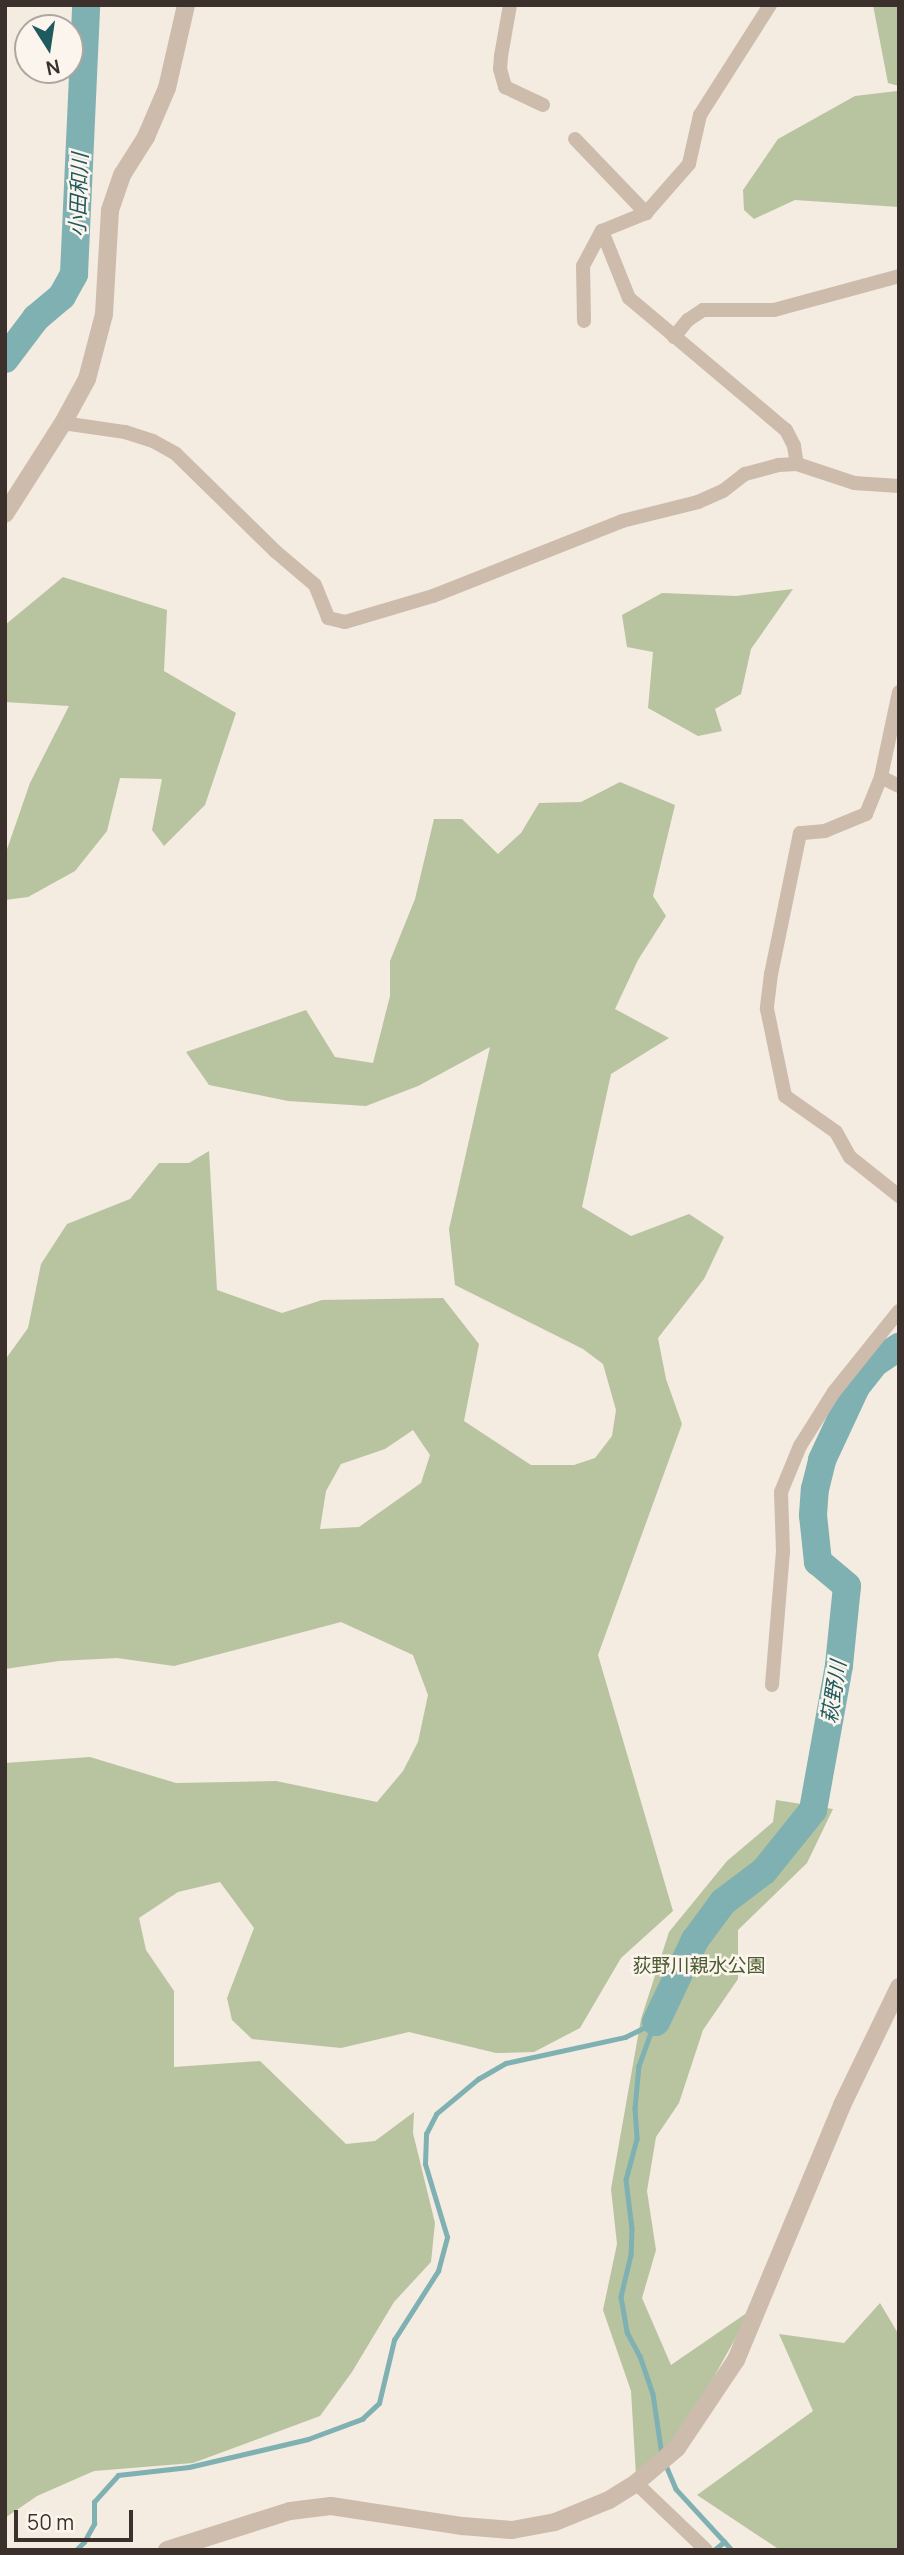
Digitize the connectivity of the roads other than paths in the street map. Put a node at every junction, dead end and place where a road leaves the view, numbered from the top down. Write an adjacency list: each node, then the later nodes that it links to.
1 (186, 5): 11 (street)
2 (510, 5): 4 (street)
3 (767, 6): 6 (street)
4 (543, 105)
5 (575, 139): 6 (street)
6 (646, 213): 7 (street)
7 (602, 231): 9 (street); 10 (street)
8 (899, 276): 10 (street)
9 (584, 321)
10 (674, 337): 12 (street)
11 (64, 423): 12 (street); 14 (street)
12 (797, 464): 13 (street)
13 (899, 486)
14 (7, 505)
15 (899, 692): 16 (street)
16 (881, 777): 17 (street); 18 (street)
17 (899, 786)
18 (899, 1196)
19 (899, 1311): 20 (street)
20 (772, 1685)
21 (899, 1987): 22 (street)
22 (636, 2483): 23 (street); 24 (street)
23 (704, 2548)
24 (167, 2550)

